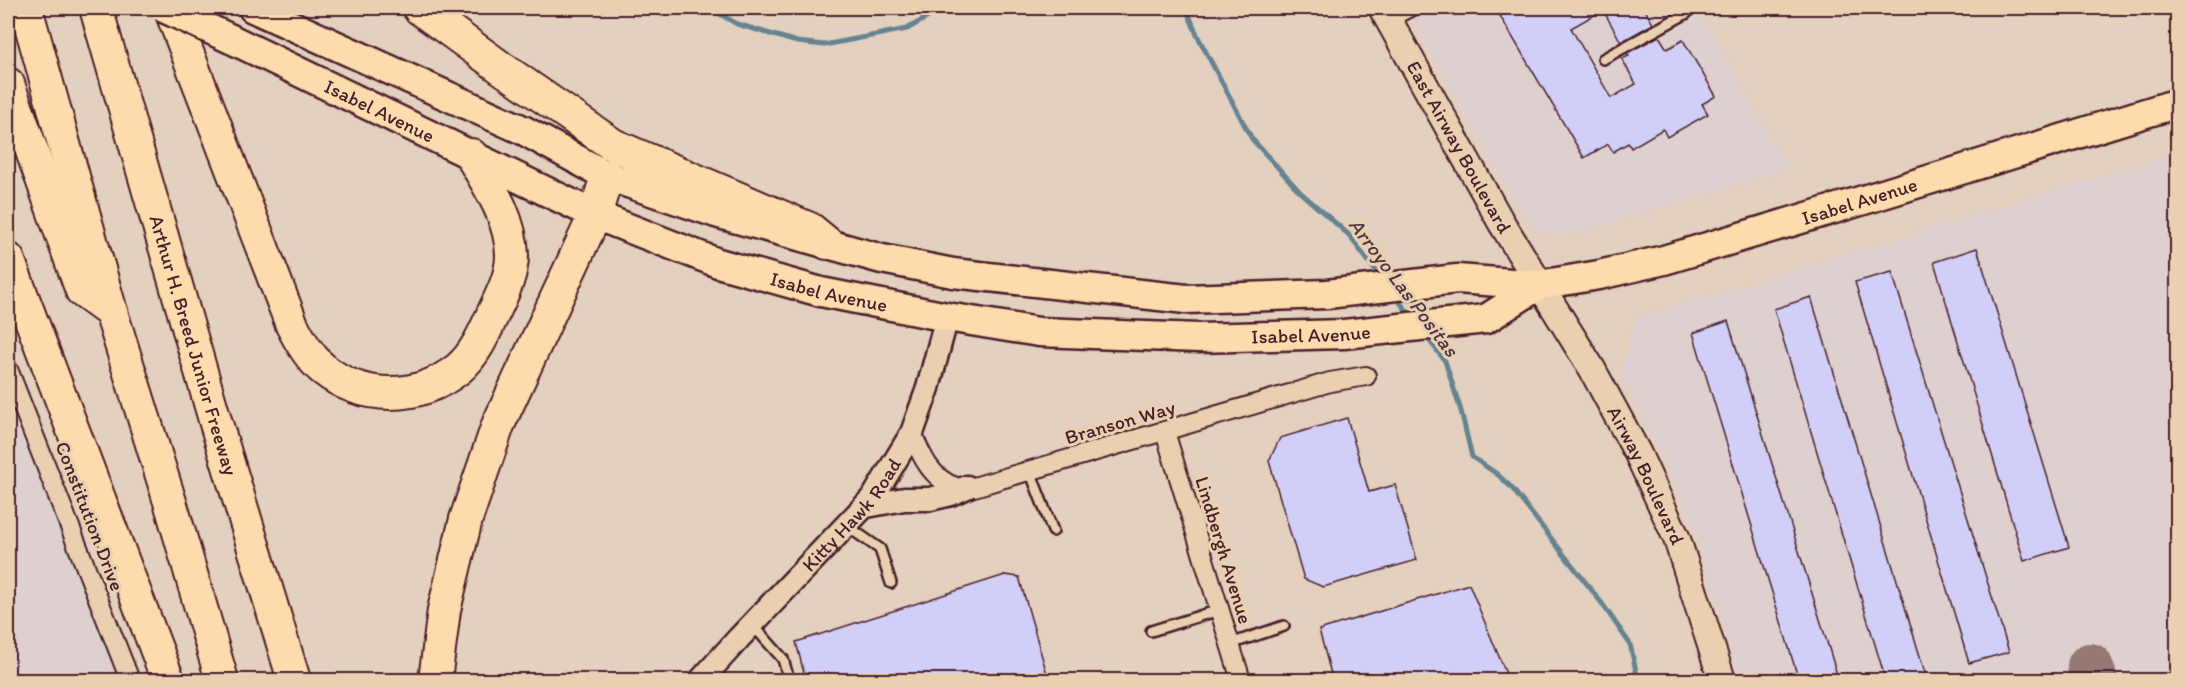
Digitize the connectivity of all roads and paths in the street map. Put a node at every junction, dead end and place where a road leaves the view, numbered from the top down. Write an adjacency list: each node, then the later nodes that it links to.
1 (26, 8): 19 (highway)
2 (96, 8): 39 (highway, Arthur H. Breed Junior Freeway)
3 (164, 8): 13 (highway, Isabel Avenue, bridge)
4 (170, 8): 13 (highway)
5 (253, 8): 14 (highway, Isabel Avenue)
6 (419, 8): 16 (highway)
7 (1418, 8): 9 (lane)
8 (1687, 13): 10 (lane)
9 (1386, 15): 18 (main road, East Airway Boulevard)
10 (1603, 59)
11 (8, 84): 19 (highway)
12 (2178, 103): 18 (highway, Isabel Avenue)
13 (471, 155): 15 (highway, Isabel Avenue)
14 (607, 176): 15 (highway); 16 (highway, Isabel Avenue)
15 (595, 215): 20 (highway, Isabel Avenue); 40 (highway)
16 (826, 243): 18 (highway, Isabel Avenue)
17 (8, 259): 37 (highway)
18 (1539, 285): 20 (highway, Isabel Avenue); 44 (main road, Airway Boulevard)
19 (111, 312): 38 (highway)
20 (947, 317): 24 (street, Kitty Hawk Road)
21 (8, 369): 36 (street, Constitution Drive)
22 (1366, 376): 23 (street, Branson Way)
23 (1165, 432): 25 (street, Branson Way); 31 (street, Lindbergh Avenue)
24 (912, 433): 26 (street); 27 (street, Kitty Hawk Road)
25 (1030, 471): 26 (street, Branson Way); 29 (lane)
26 (967, 487): 27 (street)
27 (867, 506): 28 (street, Kitty Hawk Road)
28 (847, 526): 30 (lane); 32 (street, Kitty Hawk Road)
29 (1053, 531)
30 (891, 583)
31 (1219, 610): 34 (lane); 35 (street, Lindbergh Avenue)
32 (752, 624): 41 (street, Kitty Hawk Road); 42 (lane)
33 (1284, 626): 35 (lane)
34 (1151, 631)
35 (1230, 644): 43 (street, Lindbergh Avenue)
36 (130, 681)
37 (168, 681)
38 (222, 681)
39 (294, 681)
40 (435, 681)
41 (701, 681)
42 (789, 681)
43 (1241, 681)
44 (1722, 681)

